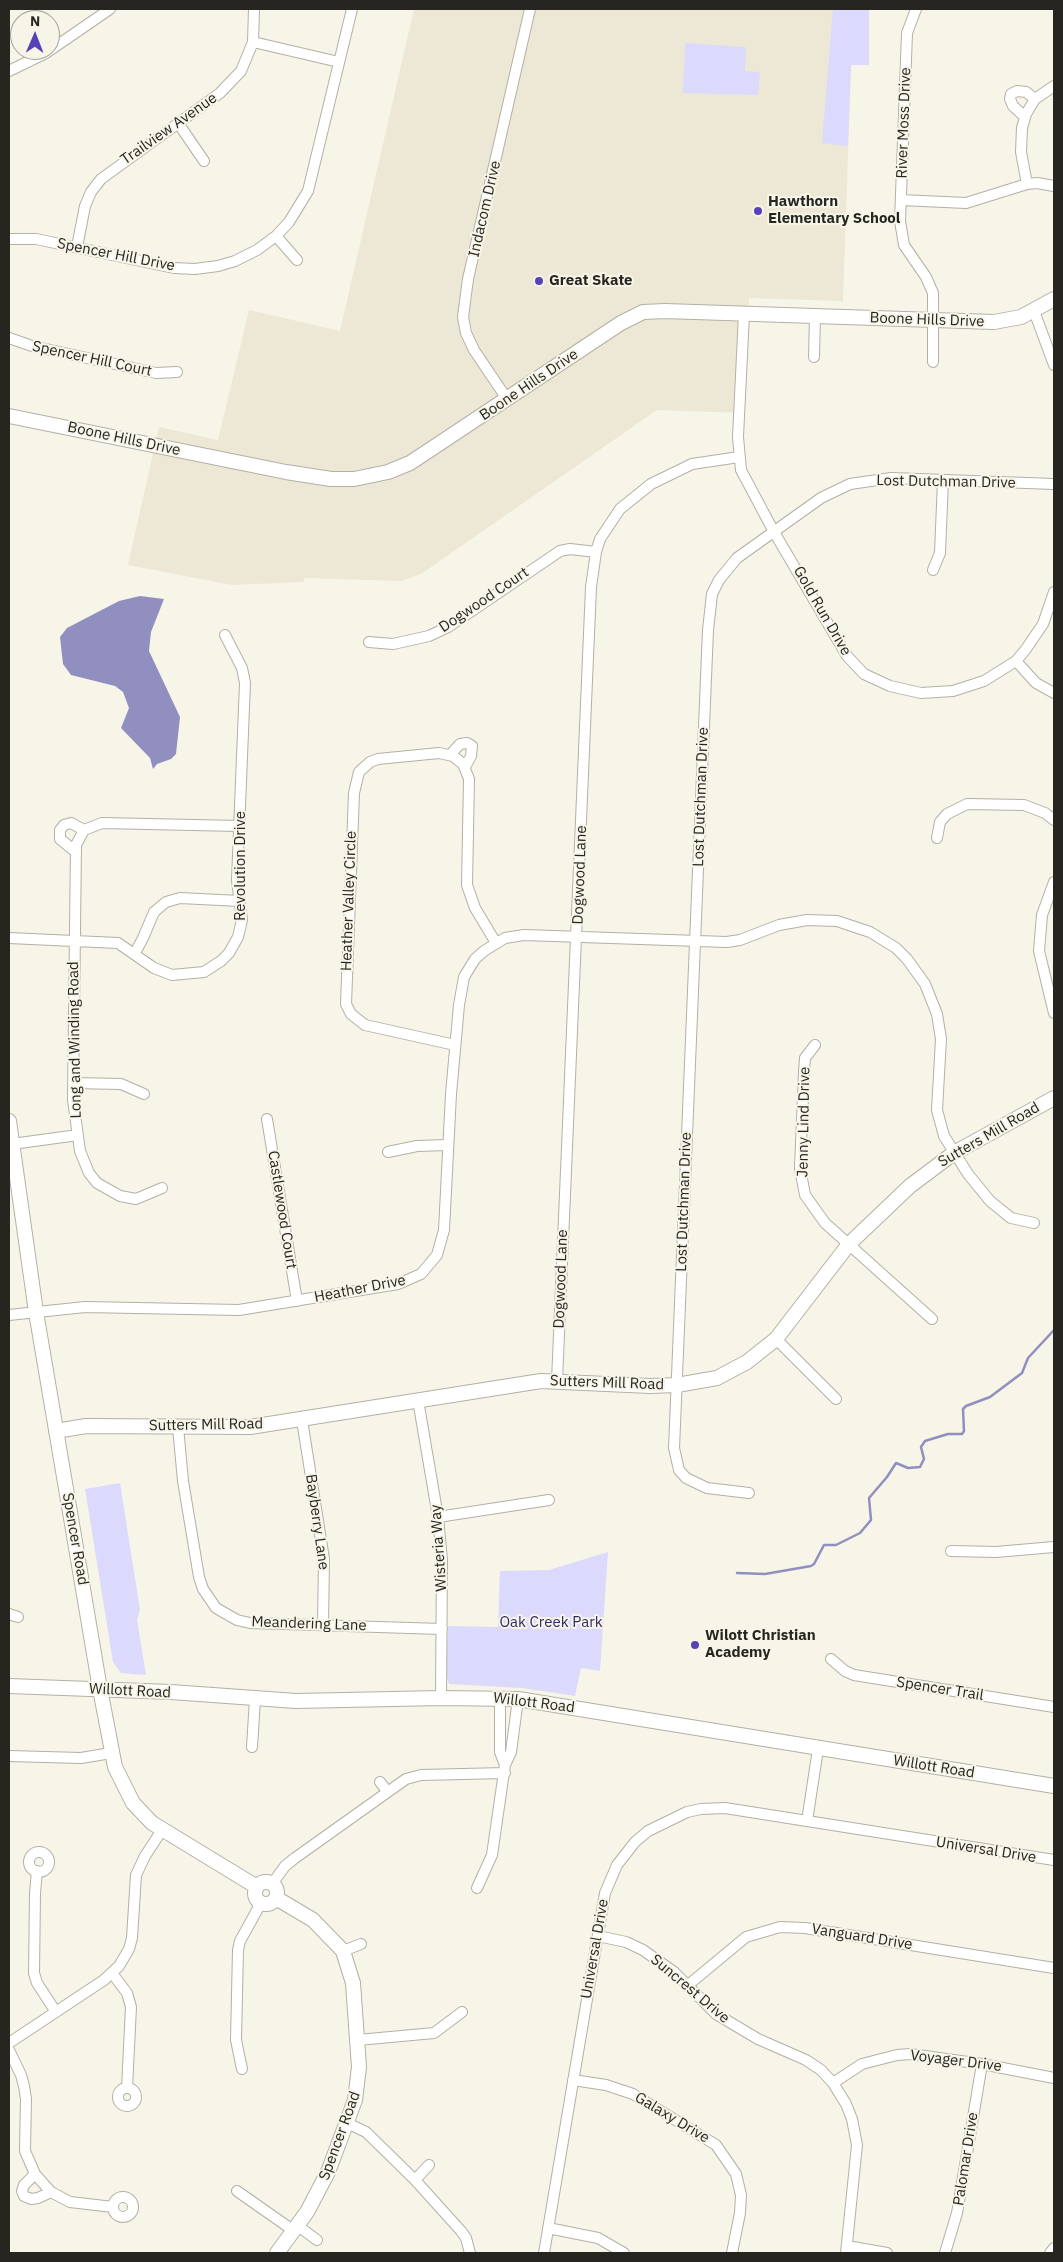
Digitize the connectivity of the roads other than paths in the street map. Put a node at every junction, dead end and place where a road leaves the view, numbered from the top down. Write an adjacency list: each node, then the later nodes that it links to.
1 (110, 9): 8 (street)
2 (254, 9): 6 (street, Trailview Avenue)
3 (352, 9): 7 (street, Spencer Hill Drive)
4 (530, 9): 31 (street, Indacom Drive)
5 (916, 9): 16 (street, River Moss Drive)
6 (253, 42): 7 (street); 12 (street, Trailview Avenue)
7 (339, 62): 17 (street, Spencer Hill Drive)
8 (9, 71)
9 (1054, 86): 10 (street)
10 (1035, 99): 11 (street); 11 (street)
11 (1025, 117): 14 (street)
12 (178, 123): 13 (street); 19 (street, Trailview Avenue)
13 (204, 160)
14 (1027, 184): 15 (street); 16 (street)
15 (1054, 186)
16 (900, 200): 25 (street, River Moss Drive)
17 (276, 236): 19 (street, Spencer Hill Drive); 20 (street)
18 (9, 239): 19 (street, Spencer Hill Drive)
19 (77, 247)
20 (296, 260)
21 (1054, 299): 22 (main road, Boone Hills Drive)
22 (1034, 311): 25 (main road, Boone Hills Drive); 29 (street)
23 (744, 314): 24 (main road, Boone Hills Drive); 31 (main road, Boone Hills Drive); 33 (street, Gold Run Drive)
24 (816, 316): 25 (main road, Boone Hills Drive); 27 (street)
25 (934, 320): 28 (street, River Moss Drive)
26 (9, 338): 30 (street, Spencer Hill Court)
27 (814, 357)
28 (933, 362)
29 (1054, 365)
30 (177, 372)
31 (507, 399): 32 (main road, Boone Hills Drive)
32 (9, 416)
33 (739, 457): 36 (street, Gold Run Drive); 37 (street, Dogwood Lane)
34 (943, 480): 35 (street, Lost Dutchman Drive); 36 (street, Lost Dutchman Drive); 38 (street)
35 (1054, 484)
36 (774, 532): 42 (street, Gold Run Drive); 56 (street, Lost Dutchman Drive)
37 (596, 552): 41 (street, Dogwood Court); 53 (street, Dogwood Lane)
38 (932, 570)
39 (1054, 592): 42 (street, Gold Run Drive)
40 (225, 635): 47 (street, Revolution Drive)
41 (369, 642)
42 (1016, 661): 43 (street)
43 (1054, 693)
44 (450, 755): 45 (street); 45 (street, Heather Valley Circle); 60 (street, Heather Valley Circle)
45 (465, 767): 57 (street, Heather Valley Circle)
46 (1054, 820): 49 (street)
47 (239, 826): 48 (street); 52 (street, Revolution Drive)
48 (84, 830): 50 (street, Long and Winding Road); 50 (street)
49 (937, 838)
50 (76, 852): 55 (street, Long and Winding Road)
51 (1054, 882): 59 (street)
52 (240, 901): 58 (street); 58 (street, Revolution Drive)
53 (578, 936): 56 (street); 57 (street); 80 (street, Dogwood Lane)
54 (9, 938): 55 (street, Revolution Drive)
55 (73, 941): 58 (street, Revolution Drive); 62 (street, Long and Winding Road)
56 (696, 941): 71 (street); 81 (street, Lost Dutchman Drive)
57 (496, 943): 60 (street, Heather Drive)
58 (135, 953)
59 (1054, 1013)
60 (455, 1045): 69 (street, Heather Drive)
61 (815, 1045): 74 (street, Jenny Lind Drive)
62 (73, 1083): 63 (street); 67 (street, Long and Winding Road)
63 (144, 1094)
64 (1054, 1098): 71 (main road, Sutters Mill Road)
65 (267, 1119): 75 (street, Castlewood Court)
66 (9, 1121): 68 (main road, Spencer Road)
67 (78, 1135): 68 (street); 72 (street, Long and Winding Road)
68 (12, 1144): 76 (main road, Spencer Road)
69 (448, 1145): 70 (street); 75 (street, Heather Drive)
70 (388, 1152)
71 (954, 1153): 73 (street); 74 (main road, Sutters Mill Road)
72 (162, 1188)
73 (1034, 1223)
74 (849, 1244): 78 (street, Jenny Lind Drive); 79 (main road, Sutters Mill Road)
75 (297, 1301): 76 (street, Heather Drive)
76 (36, 1312): 77 (street, Heather Drive); 86 (main road, Spencer Road)
77 (9, 1315)
78 (932, 1319)
79 (776, 1339): 81 (main road, Sutters Mill Road); 82 (street)
80 (557, 1381): 81 (main road, Sutters Mill Road); 83 (main road, Sutters Mill Road)
81 (677, 1385): 87 (street, Lost Dutchman Drive)
82 (836, 1399)
83 (418, 1400): 84 (main road, Sutters Mill Road); 89 (street, Wisteria Way)
84 (302, 1420): 85 (main road, Sutters Mill Road); 92 (street, Bayberry Lane)
85 (178, 1428): 86 (main road, Sutters Mill Road); 92 (street, Meandering Lane)
86 (56, 1431): 96 (main road, Spencer Road)
87 (749, 1493)
88 (549, 1500): 89 (street)
89 (438, 1517): 93 (street, Wisteria Way)
90 (1054, 1547): 91 (street)
91 (951, 1551)
92 (323, 1625): 93 (street, Meandering Lane)
93 (442, 1629): 97 (street, Wisteria Way)
94 (831, 1659): 101 (street, Spencer Trail)
95 (9, 1686): 96 (main road, Willott Road)
96 (100, 1689): 99 (main road, Willott Road); 104 (main road, Spencer Road)
97 (441, 1698): 98 (main road, Willott Road); 99 (main road, Willott Road)
98 (500, 1698): 100 (main road, Willott Road); 106 (street)
99 (255, 1699): 102 (street)
100 (518, 1699): 103 (main road, Willott Road); 106 (street)
101 (1054, 1707)
102 (252, 1747)
103 (818, 1749): 107 (main road, Willott Road); 108 (street)
104 (111, 1752): 105 (street); 109 (main road, Spencer Road)
105 (9, 1756)
106 (505, 1769): 112 (street); 114 (street)
107 (1054, 1786)
108 (807, 1821): 110 (street, Universal Drive); 117 (street, Universal Drive)
109 (162, 1830): 113 (main road, Spencer Road); 121 (street)
110 (1054, 1860)
111 (37, 1871): 123 (street)
112 (272, 1884): 113 (main road); 115 (main road)
113 (258, 1887): 116 (main road)
114 (478, 1888)
115 (276, 1898): 116 (main road); 119 (main road, Spencer Road)
116 (262, 1903): 129 (street)
117 (598, 1936): 122 (street, Suncrest Drive); 131 (street, Universal Drive)
118 (361, 1944): 119 (street)
119 (343, 1951): 125 (main road, Spencer Road)
120 (1054, 1968): 122 (street, Vanguard Drive)
121 (112, 1973): 123 (street); 133 (street)
122 (687, 1986): 132 (street, Suncrest Drive)
123 (56, 2012): 126 (street)
124 (462, 2012): 125 (street)
125 (358, 2040): 134 (main road, Spencer Road)
126 (9, 2043)
127 (9, 2050): 136 (street)
128 (982, 2064): 130 (street, Voyager Drive); 132 (street, Voyager Drive); 152 (street, Palomar Drive)
129 (242, 2069)
130 (1054, 2078)
131 (573, 2080): 141 (street, Universal Drive); 150 (street, Galaxy Drive)
132 (833, 2083): 145 (street, Suncrest Drive)
133 (127, 2088)
134 (347, 2123): 137 (street); 142 (main road, Spencer Road)
135 (429, 2165): 137 (street)
136 (35, 2174): 139 (street); 139 (street)
137 (415, 2180): 147 (street)
138 (236, 2191): 142 (street)
139 (51, 2192): 140 (street)
140 (113, 2207)
141 (548, 2228): 148 (street, Universal Drive); 149 (street)
142 (296, 2229): 143 (street); 146 (main road, Spencer Road)
143 (317, 2240)
144 (1054, 2248): 153 (street)
145 (846, 2250): 151 (street)
146 (277, 2253)
147 (470, 2253)
148 (544, 2253)
149 (624, 2253)
150 (732, 2253)
151 (887, 2253)
152 (945, 2253)
153 (1050, 2253)

